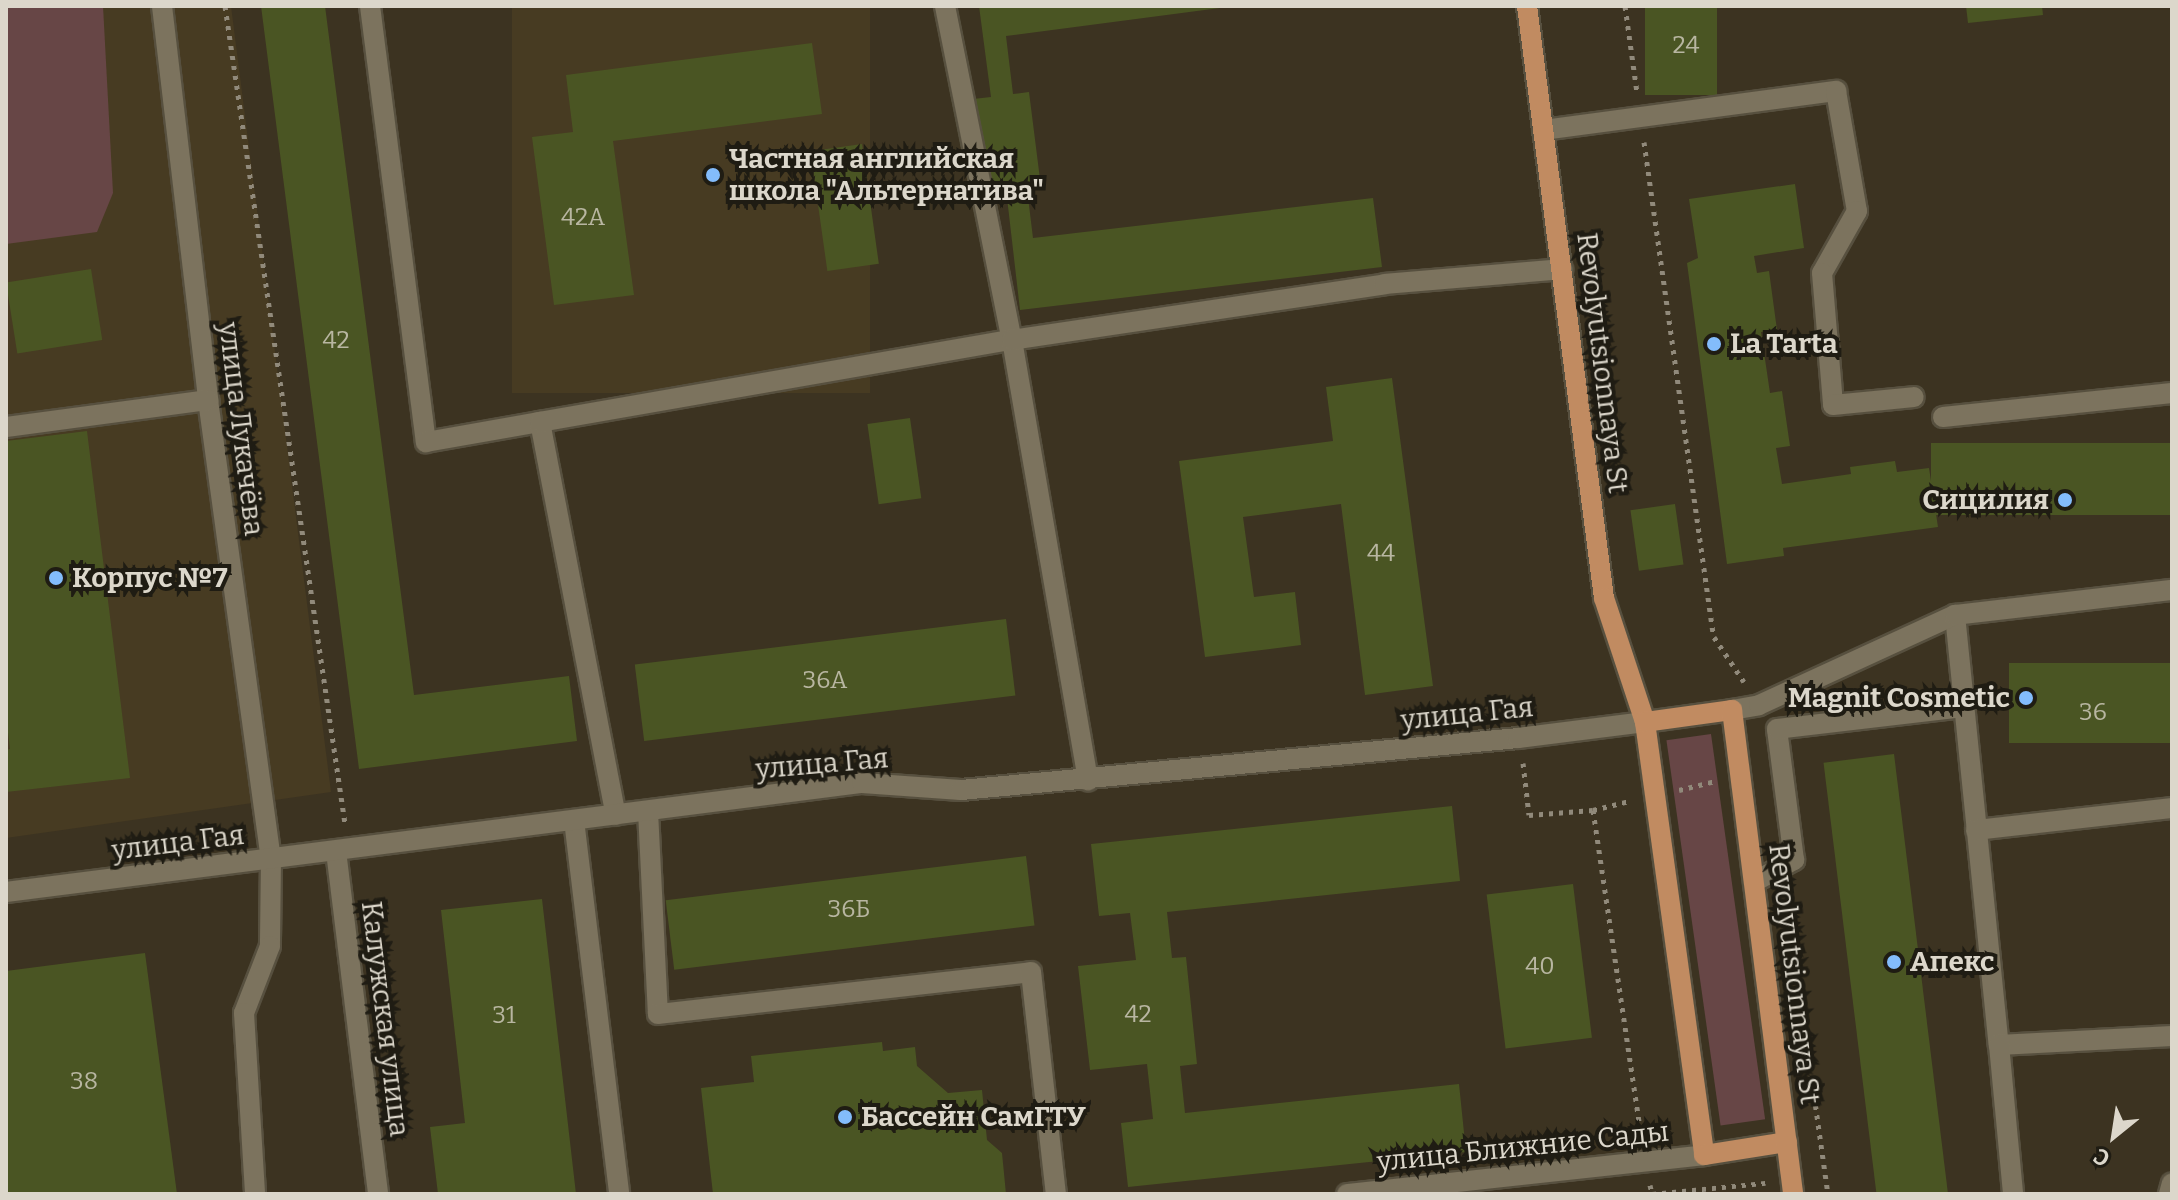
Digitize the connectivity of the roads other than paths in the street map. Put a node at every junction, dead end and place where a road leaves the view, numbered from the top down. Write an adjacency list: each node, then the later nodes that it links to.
1 (162, 6): 10 (street, улица Лукачёва)
2 (370, 6): 12 (street)
3 (945, 6): 7 (street)
4 (1527, 6): 5 (main road, Revolyutsionnaya St)
5 (1543, 130): 6 (main road, Revolyutsionnaya St); 9 (street)
6 (1562, 269): 7 (street); 18 (main road, Revolyutsionnaya St)
7 (1012, 340): 12 (street); 19 (street)
8 (2172, 393): 11 (street)
9 (1914, 397)
10 (208, 400): 13 (street); 26 (street, улица Лукачёва)
11 (1943, 417)
12 (540, 422): 22 (street)
13 (6, 427)
14 (2172, 590): 15 (street)
15 (1955, 615): 16 (street); 17 (street)
16 (1964, 707): 24 (street); 27 (street)
17 (1732, 710): 18 (main road); 27 (main road, Revolyutsionnaya St)
18 (1645, 722): 19 (street, улица Гая); 32 (main road, Revolyutsionnaya St)
19 (1088, 780): 21 (street, улица Гая)
20 (2172, 808): 24 (street)
21 (648, 811): 22 (street, улица Гая); 39 (street)
22 (616, 815): 23 (street, улица Гая)
23 (574, 820): 25 (street, улица Гая); 38 (street)
24 (1976, 830): 30 (street)
25 (342, 850): 26 (street, улица Гая); 37 (street, Калужская улица)
26 (271, 859): 28 (street, улица Гая); 36 (street, улица Лукачёва)
27 (1754, 882): 31 (main road, Revolyutsionnaya St)
28 (6, 892)
29 (2172, 1036): 30 (street)
30 (1999, 1045): 41 (street)
31 (1787, 1142): 32 (main road, Revolyutsionnaya St); 35 (main road, Revolyutsionnaya St)
32 (1704, 1155): 34 (street, улица Ближние Сады)
33 (2172, 1183): 42 (street)
34 (1480, 1186): 40 (street, улица Ближние Сады)
35 (1792, 1187)
36 (255, 1194)
37 (378, 1194)
38 (619, 1194)
39 (1056, 1194)
40 (1347, 1194)
41 (2013, 1194)
42 (2169, 1194)

